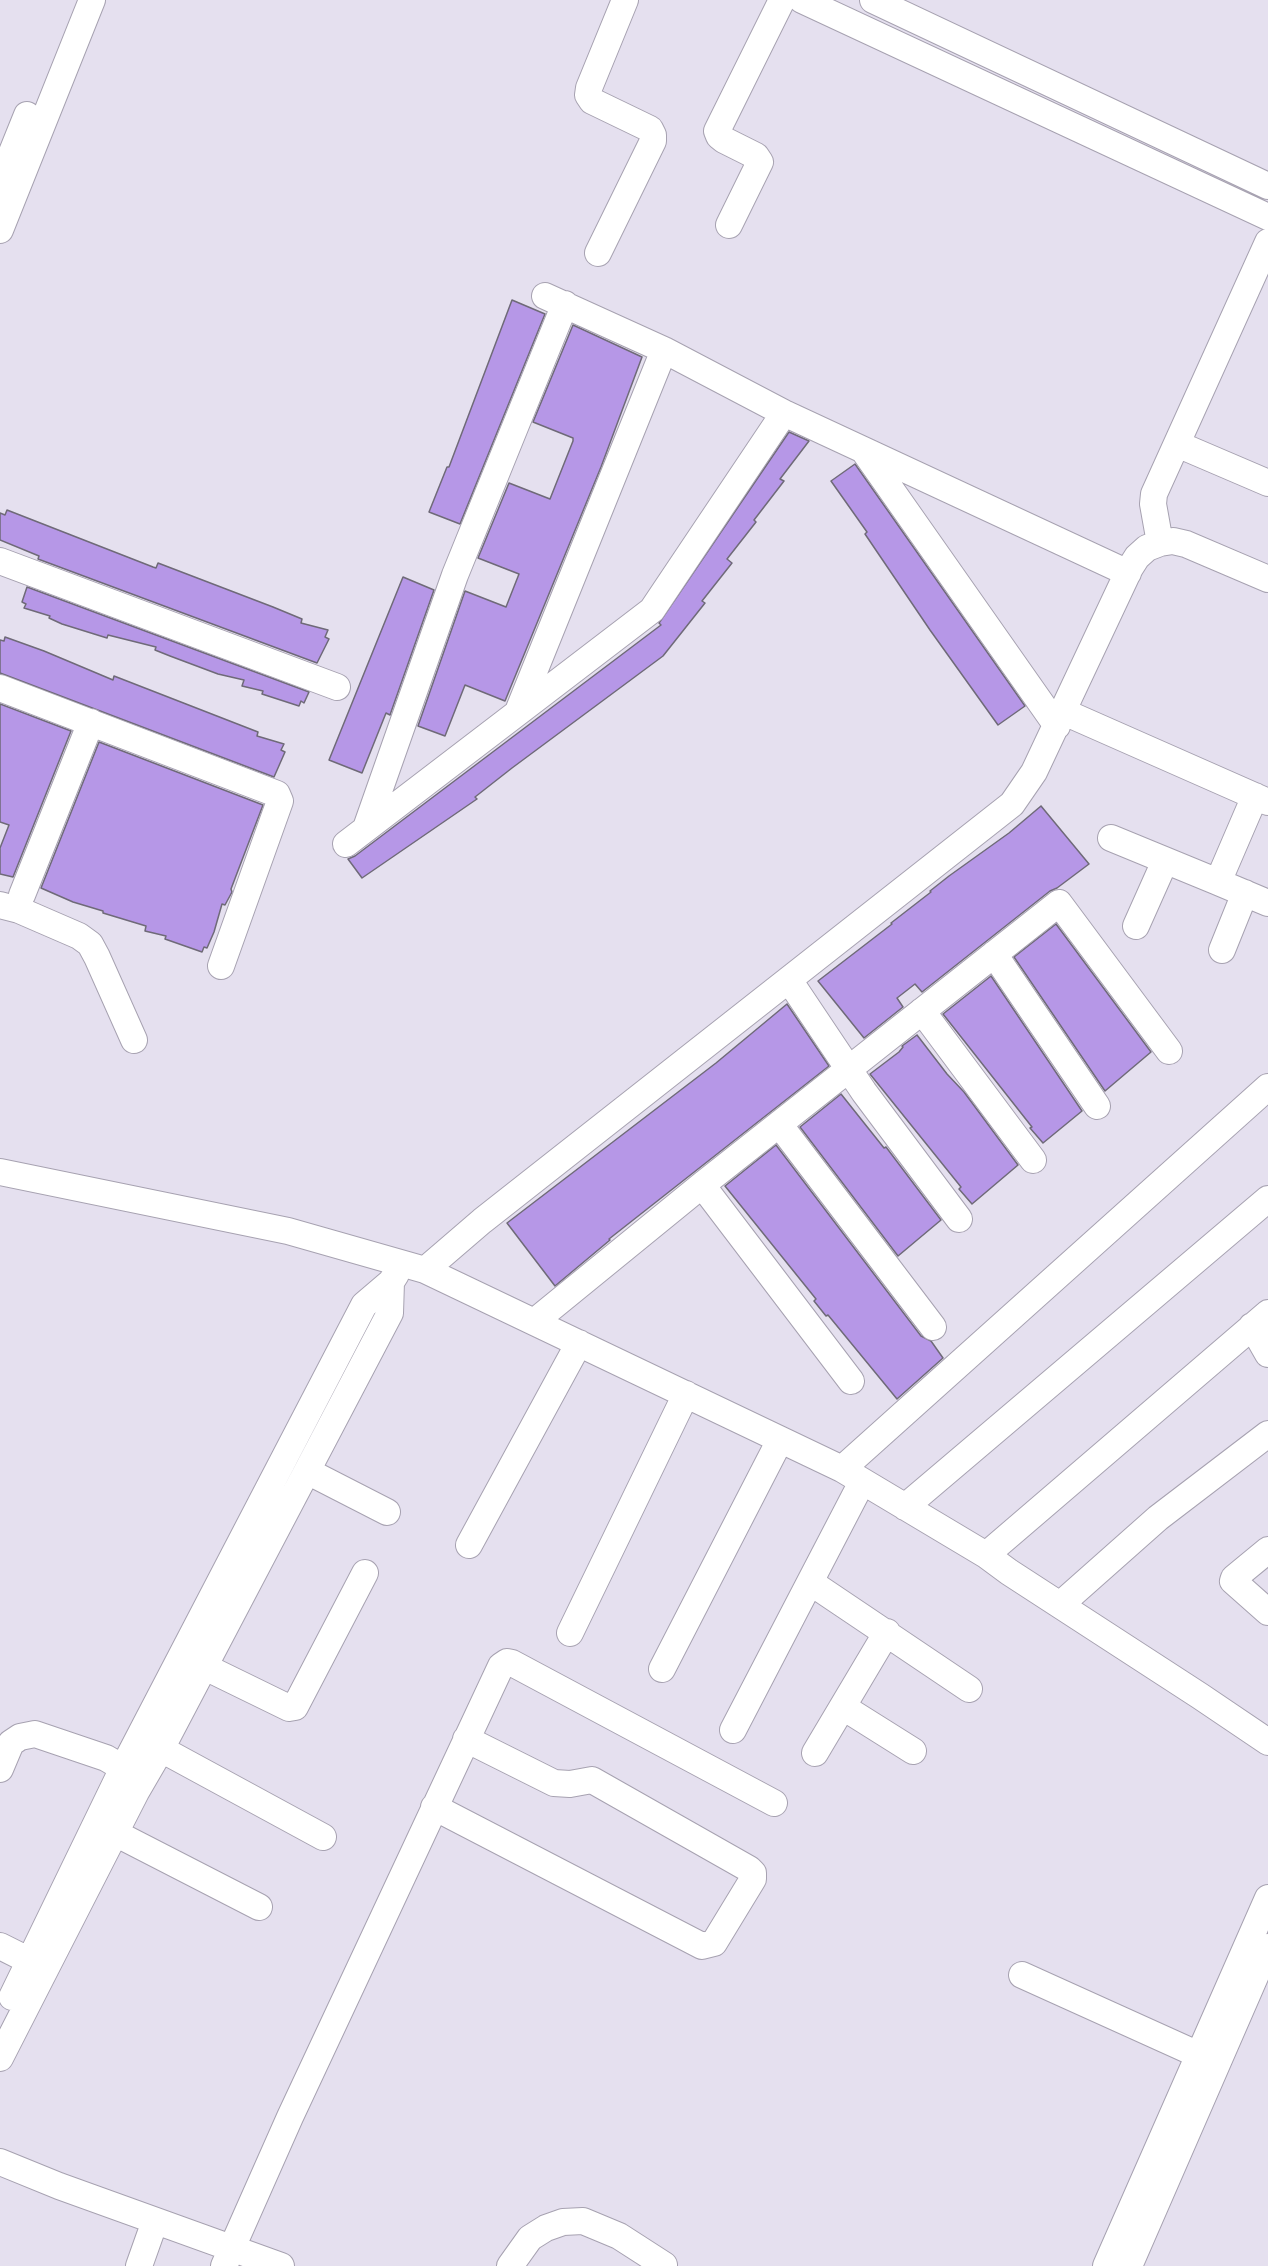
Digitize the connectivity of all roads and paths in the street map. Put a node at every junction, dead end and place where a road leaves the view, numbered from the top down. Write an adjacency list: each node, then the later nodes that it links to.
1 (74, 0): 7 (street)
2 (92, 0): 11 (street)
3 (625, 0): 13 (street)
4 (782, 0): 10 (street)
5 (802, 0): 9 (street)
6 (873, 0): 8 (street)
7 (0, 182)
8 (1268, 186)
9 (1268, 217)
10 (729, 225)
11 (0, 230)
12 (1268, 242): 16 (street)
13 (598, 253)
14 (664, 350): 15 (street); 25 (street); 29 (street)
15 (784, 413): 17 (street); 25 (street)
16 (1177, 444): 18 (street); 19 (street)
17 (864, 451): 21 (street); 26 (street)
18 (1268, 483)
19 (1160, 543): 21 (street); 22 (street)
20 (0, 561): 24 (street)
21 (1128, 573): 26 (street)
22 (1268, 579)
23 (0, 687): 27 (street)
24 (337, 687)
25 (519, 710): 29 (street)
26 (1061, 719): 28 (street); 41 (street)
27 (91, 722): 35 (street); 40 (street)
28 (1262, 799): 33 (street)
29 (366, 828): 31 (street)
30 (1111, 838): 32 (street)
31 (346, 844)
32 (1165, 861): 33 (street); 37 (street)
33 (1218, 882): 34 (street)
34 (1245, 893): 36 (street); 38 (street)
35 (11, 900): 43 (street)
36 (1268, 903)
37 (1136, 926)
38 (1222, 950)
39 (994, 954): 42 (street); 44 (street); 47 (street)
40 (221, 966)
41 (789, 980): 45 (street); 54 (street)
42 (922, 1011): 45 (street); 49 (street)
43 (134, 1040)
44 (1169, 1052)
45 (849, 1069): 48 (street); 53 (street)
46 (1268, 1087): 65 (street)
47 (1097, 1106)
48 (779, 1124): 51 (street); 57 (street)
49 (1033, 1160)
50 (0, 1172): 54 (street)
51 (702, 1185): 56 (street); 60 (street)
52 (1268, 1199): 66 (street)
53 (959, 1219)
54 (406, 1272): 56 (street); 64 (street); 68 (street)
55 (1260, 1320): 59 (street); 72 (street)
56 (534, 1322): 58 (street)
57 (933, 1327)
58 (579, 1343): 61 (street); 70 (street)
59 (1268, 1354)
60 (851, 1381)
61 (686, 1394): 63 (street); 78 (street)
62 (1268, 1434): 75 (street)
63 (780, 1440): 65 (street); 80 (street)
64 (307, 1472): 67 (street); 69 (street)
65 (852, 1476): 66 (street); 74 (street)
66 (905, 1507): 72 (street)
67 (387, 1512)
68 (253, 1518): 69 (street); 89 (street)
69 (277, 1529): 79 (street)
70 (469, 1545)
71 (1268, 1550): 76 (street)
72 (986, 1555): 75 (street)
73 (365, 1573): 79 (street)
74 (810, 1582): 77 (street); 83 (street)
75 (1061, 1604): 85 (street)
76 (1268, 1612)
77 (887, 1632): 81 (street); 82 (street)
78 (570, 1633)
79 (205, 1666): 86 (street)
80 (662, 1669)
81 (969, 1689)
82 (843, 1707): 87 (street); 88 (street)
83 (733, 1730)
84 (466, 1739): 92 (street); 93 (street); 93 (street)
85 (1268, 1743)
86 (161, 1749): 91 (street); 95 (street)
87 (913, 1751)
88 (815, 1753)
89 (123, 1768): 90 (street); 91 (street); 100 (street)
90 (0, 1769)
91 (136, 1792): 94 (street)
92 (774, 1803)
93 (434, 1807): 107 (street)
94 (115, 1833): 97 (street); 104 (street)
95 (323, 1838)
96 (1268, 1898): 103 (street)
97 (259, 1907)
98 (0, 1946): 100 (street)
99 (1268, 1947): 113 (street)
100 (30, 1961): 102 (street)
101 (1022, 1975): 103 (street)
102 (0, 2022)
103 (1199, 2055): 112 (street)
104 (0, 2058)
105 (0, 2162): 106 (street)
106 (155, 2221): 107 (street); 108 (street)
107 (227, 2257): 109 (street)
108 (139, 2266)
109 (281, 2266)
110 (510, 2266): 111 (street)
111 (664, 2266)
112 (1106, 2266)
113 (1129, 2266)

